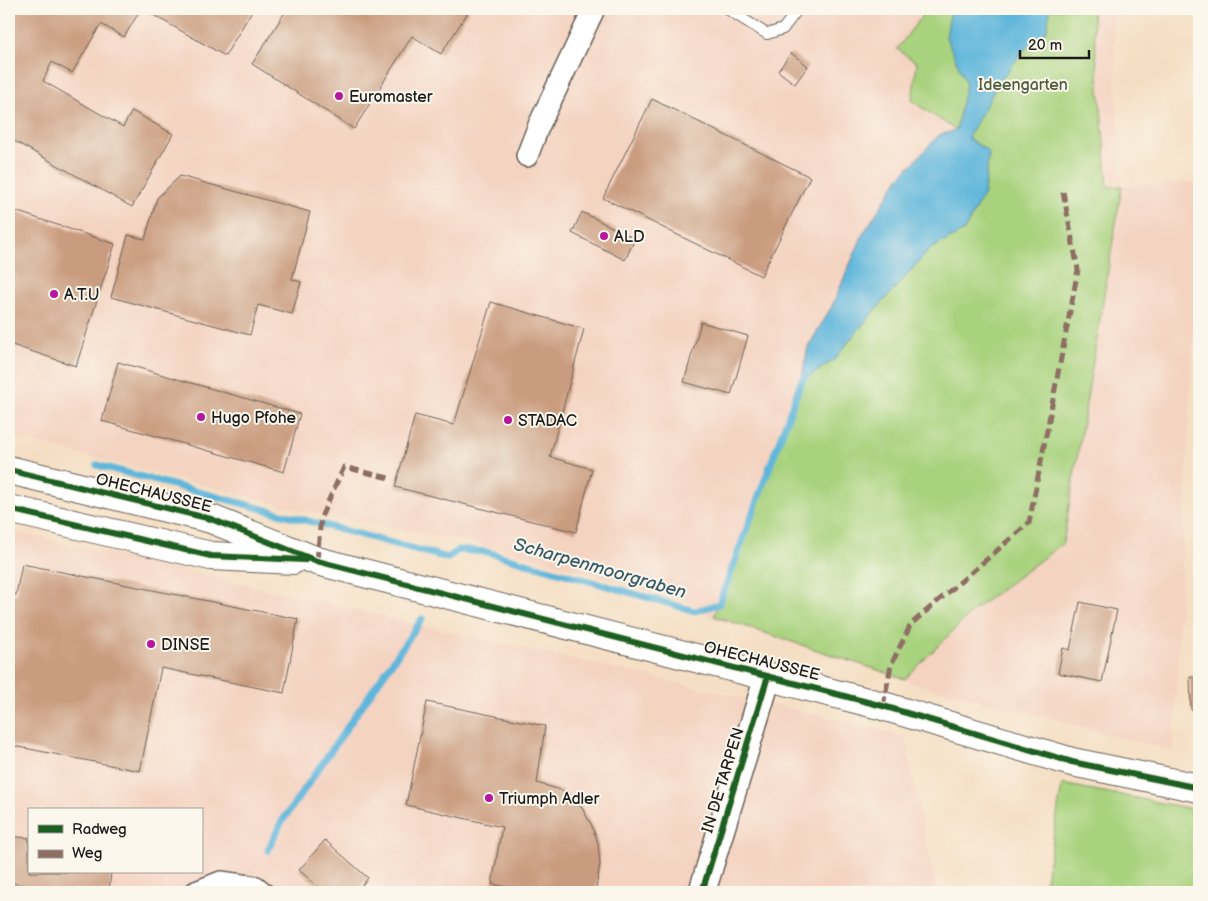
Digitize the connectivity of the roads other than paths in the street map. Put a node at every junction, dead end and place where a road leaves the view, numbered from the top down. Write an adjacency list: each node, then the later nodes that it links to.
1 (594, 9): 4 (street)
2 (727, 9): 3 (lane)
3 (798, 9)
4 (527, 156)
5 (9, 470): 7 (main road, OHECHAUSSEE)
6 (9, 509): 7 (main road, OHECHAUSSEE)
7 (317, 561): 8 (main road, OHECHAUSSEE)
8 (768, 676): 9 (main road, OHECHAUSSEE); 12 (street, IN DE TARPEN)
9 (1199, 788)
10 (196, 892): 11 (street)
11 (262, 892)
12 (702, 892)

